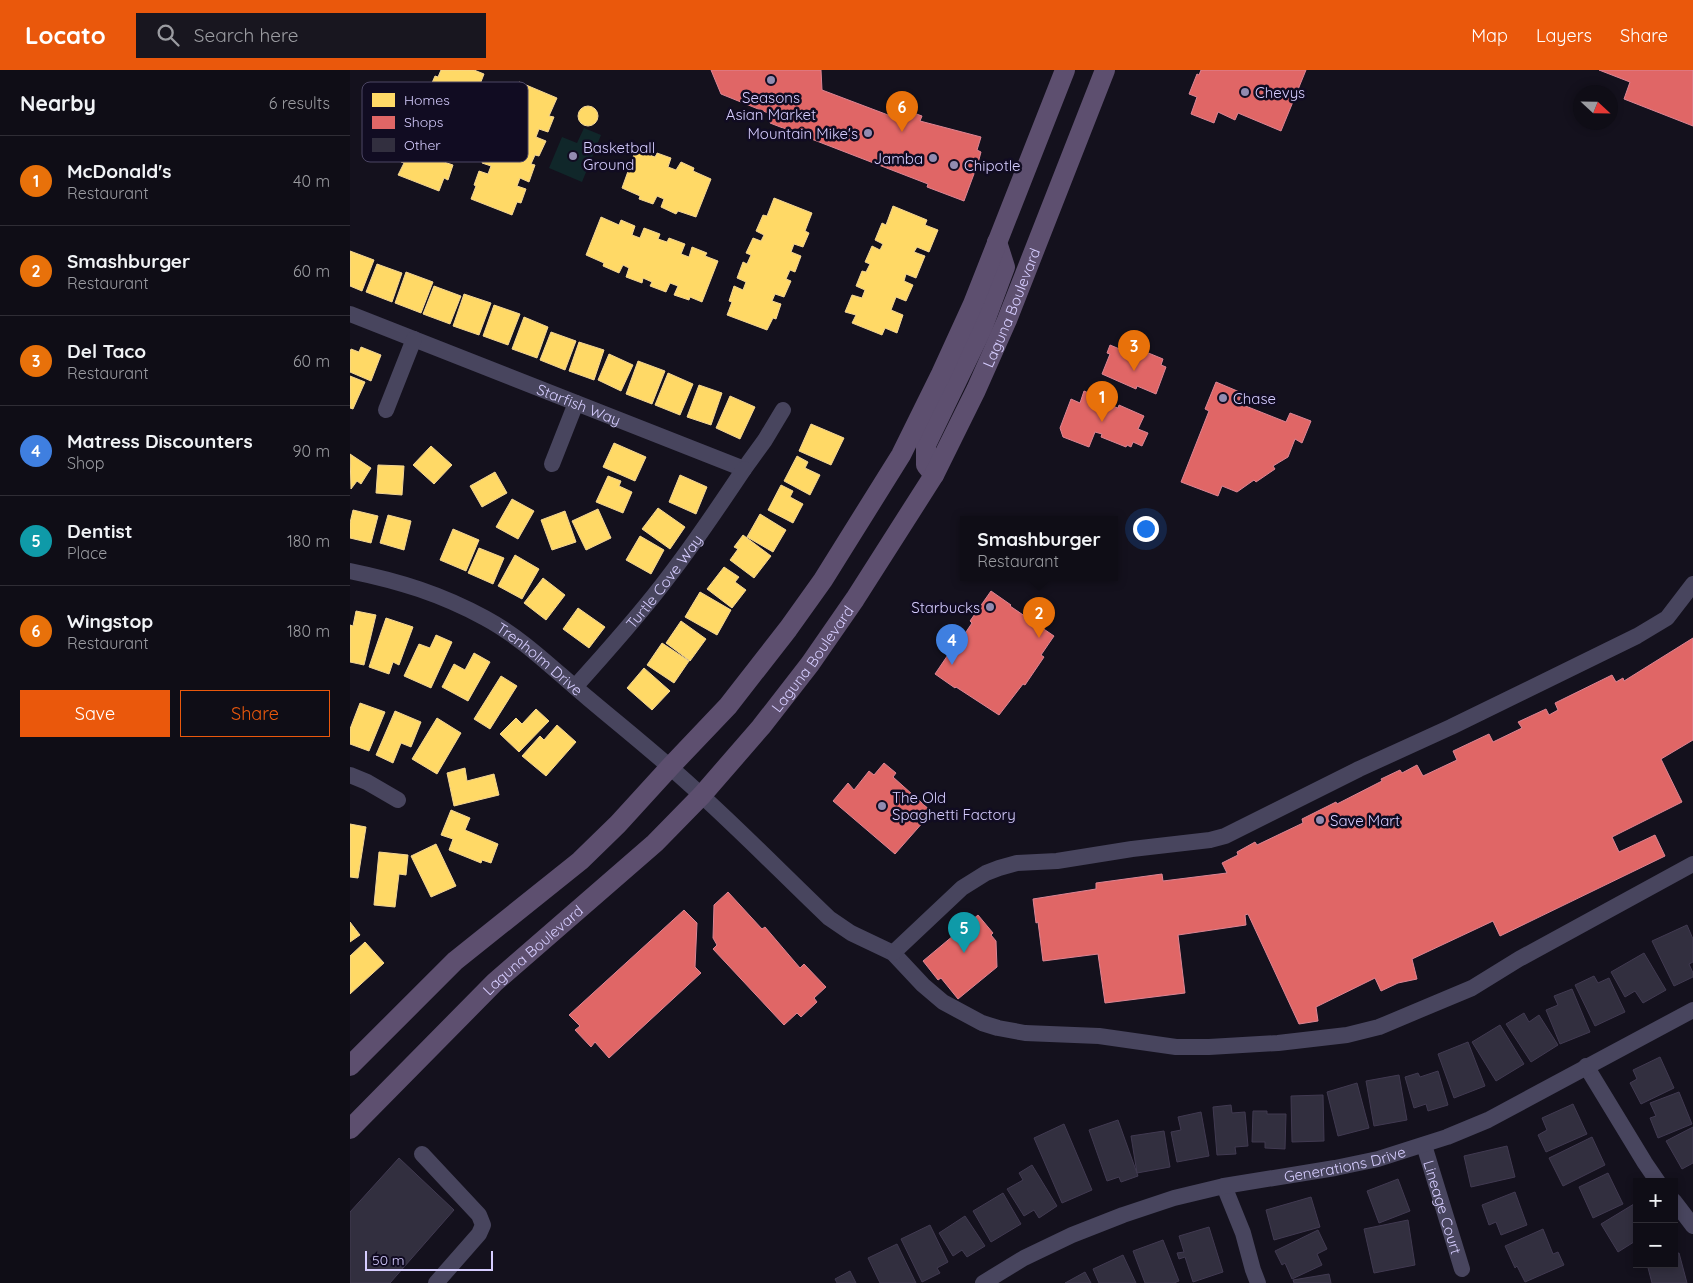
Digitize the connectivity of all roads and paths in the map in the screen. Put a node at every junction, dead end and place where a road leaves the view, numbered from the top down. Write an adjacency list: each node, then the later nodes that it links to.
1 (1065, 70): 3 (main road)
2 (1105, 70): 11 (main road, Laguna Boulevard)
3 (997, 242): 11 (main road); 15 (main road)
4 (350, 314): 5 (street, Starfish Way)
5 (414, 339): 6 (street, Starfish Way); 7 (street)
6 (576, 402): 9 (street); 10 (street, Starfish Way)
7 (386, 410)
8 (784, 410): 10 (street)
9 (552, 464)
10 (744, 469): 14 (street, Turtle Cove Way)
11 (934, 475): 17 (main road, Laguna Boulevard)
12 (350, 571): 14 (street, Trenholm Drive)
13 (1693, 584): 20 (street)
14 (575, 688): 15 (street, Trenholm Drive)
15 (670, 766): 17 (street, Trenholm Drive); 22 (main road)
16 (350, 775): 18 (street)
17 (702, 795): 20 (street, Trenholm Drive); 24 (main road, Laguna Boulevard)
18 (398, 800)
19 (1693, 864): 20 (street)
20 (893, 953)
21 (1693, 1010): 23 (street, Generations Drive)
22 (350, 1066)
23 (1586, 1066): 25 (street, Generations Drive); 27 (street)
24 (350, 1129)
25 (1424, 1145): 28 (street, Generations Drive); 31 (street, Lineage Court)
26 (422, 1154): 32 (street)
27 (1655, 1178)
28 (1224, 1186): 33 (street, Generations Drive); 34 (street)
29 (1678, 1206): 30 (street)
30 (1693, 1226)
31 (1462, 1269)
32 (436, 1283)
33 (983, 1283)
34 (1258, 1283)

